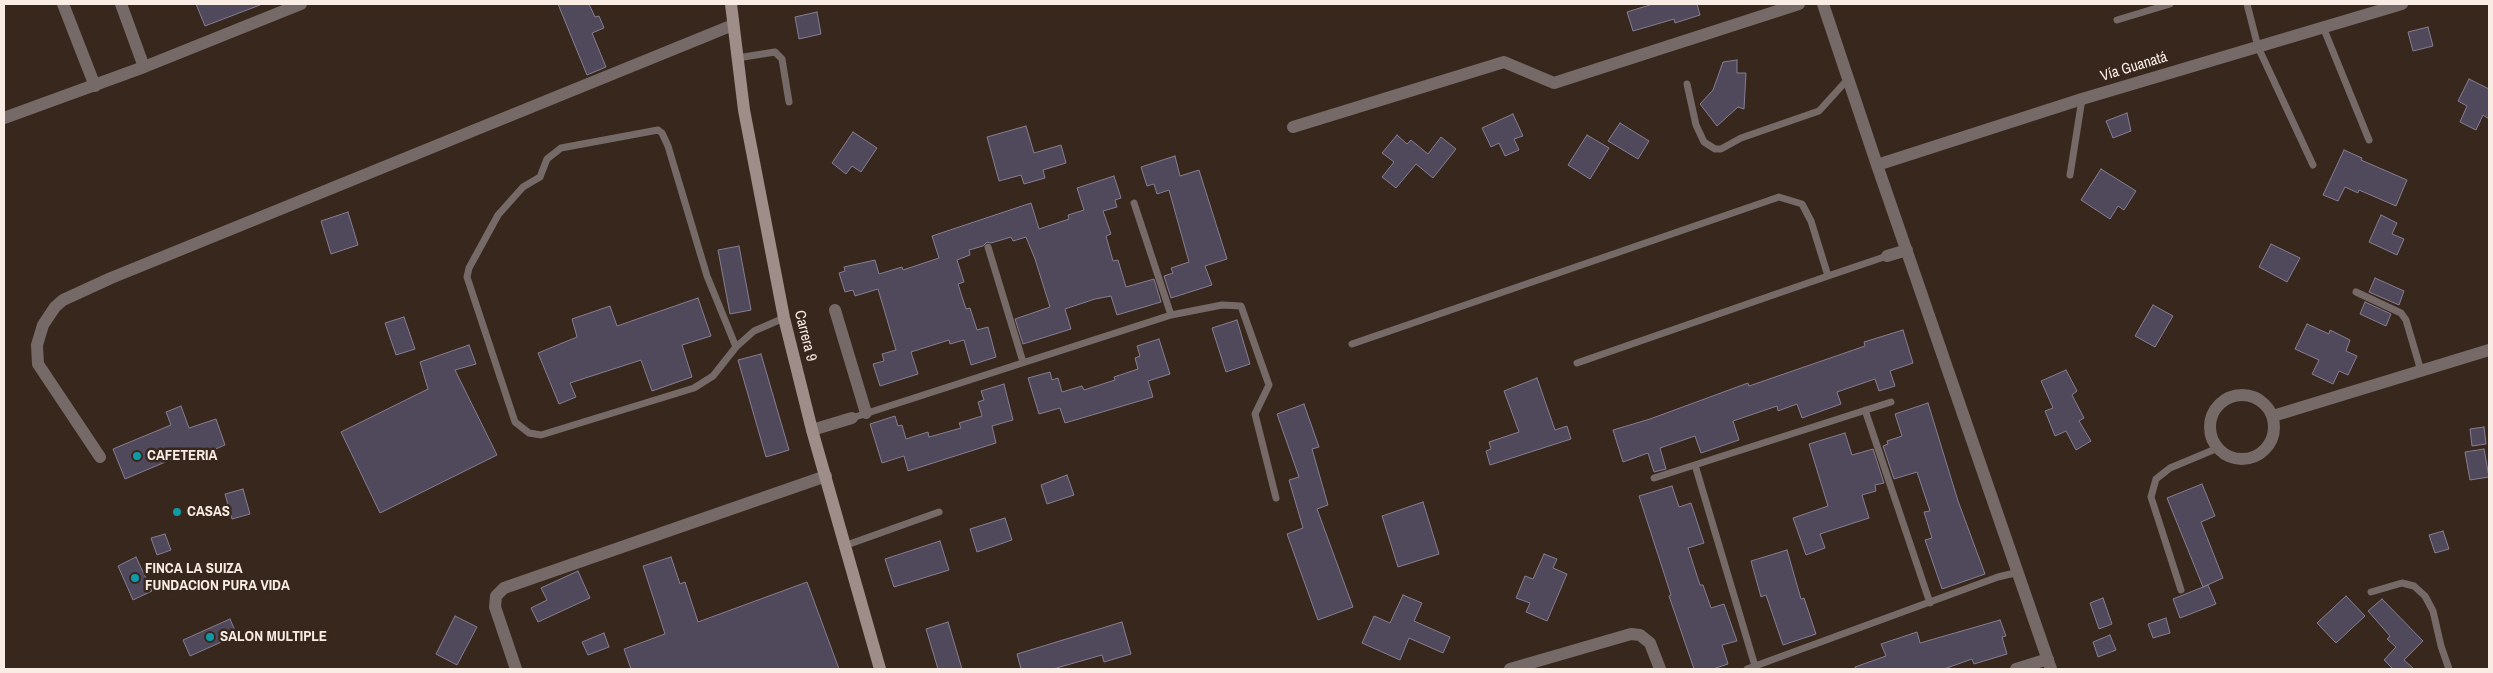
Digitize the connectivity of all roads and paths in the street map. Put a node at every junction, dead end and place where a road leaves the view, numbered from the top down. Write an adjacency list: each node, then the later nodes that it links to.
1 (63, 4): 18 (street)
2 (121, 4): 15 (street)
3 (301, 4): 15 (street)
4 (731, 4): 11 (main road, Carrera 9)
5 (1799, 4): 22 (street)
6 (1823, 4): 16 (street)
7 (2170, 4): 10 (lane)
8 (2247, 4): 13 (lane)
9 (2402, 4): 12 (street, Vía Guanatá)
10 (2117, 20)
11 (733, 25): 14 (main road, Carrera 9); 49 (street)
12 (2324, 27): 13 (street, Vía Guanatá); 23 (lane)
13 (2258, 47): 19 (street, Vía Guanatá); 24 (lane)
14 (736, 58): 20 (lane); 35 (main road, Carrera 9)
15 (144, 67): 18 (street)
16 (1848, 79): 17 (lane); 25 (street)
17 (1688, 84)
18 (95, 86): 21 (street)
19 (2082, 99): 25 (street, Vía Guanatá); 26 (lane)
20 (789, 102)
21 (4, 118)
22 (1293, 127)
23 (2369, 140)
24 (2314, 164)
25 (1877, 165): 29 (street)
26 (2070, 175)
27 (1134, 203): 34 (lane)
28 (988, 247): 39 (lane)
29 (1906, 250): 30 (street); 56 (street)
30 (1887, 256): 31 (lane)
31 (1828, 276): 36 (lane); 40 (lane)
32 (2356, 292): 41 (lane)
33 (835, 310): 44 (street)
34 (1171, 316): 39 (lane); 53 (lane)
35 (784, 318): 37 (lane); 47 (main road, Carrera 9)
36 (1352, 344)
37 (736, 347): 37 (lane)
38 (2489, 350): 41 (street)
39 (1023, 362): 44 (lane)
40 (1577, 363)
41 (2421, 371): 45 (street)
42 (1892, 402): 43 (lane)
43 (1865, 410): 50 (lane); 59 (lane)
44 (866, 413): 46 (lane)
45 (2273, 416): 48 (street); 48 (street)
46 (852, 418): 47 (street)
47 (812, 430): 51 (main road, Carrera 9)
48 (2218, 448): 57 (lane)
49 (100, 457)
50 (1695, 465): 52 (lane); 61 (lane)
51 (826, 476): 55 (main road, Carrera 9); 62 (street)
52 (1654, 478)
53 (1276, 498)
54 (939, 512): 55 (lane)
55 (844, 546): 63 (main road, Carrera 9)
56 (2019, 572): 59 (lane); 60 (street)
57 (2181, 590)
58 (2371, 592): 68 (lane)
59 (1930, 603): 61 (lane)
60 (2049, 664): 67 (street)
61 (1755, 666): 66 (lane)
62 (516, 669)
63 (880, 669)
64 (1510, 669): 65 (street)
65 (1660, 669)
66 (1747, 669)
67 (2016, 669)
68 (2450, 669)

